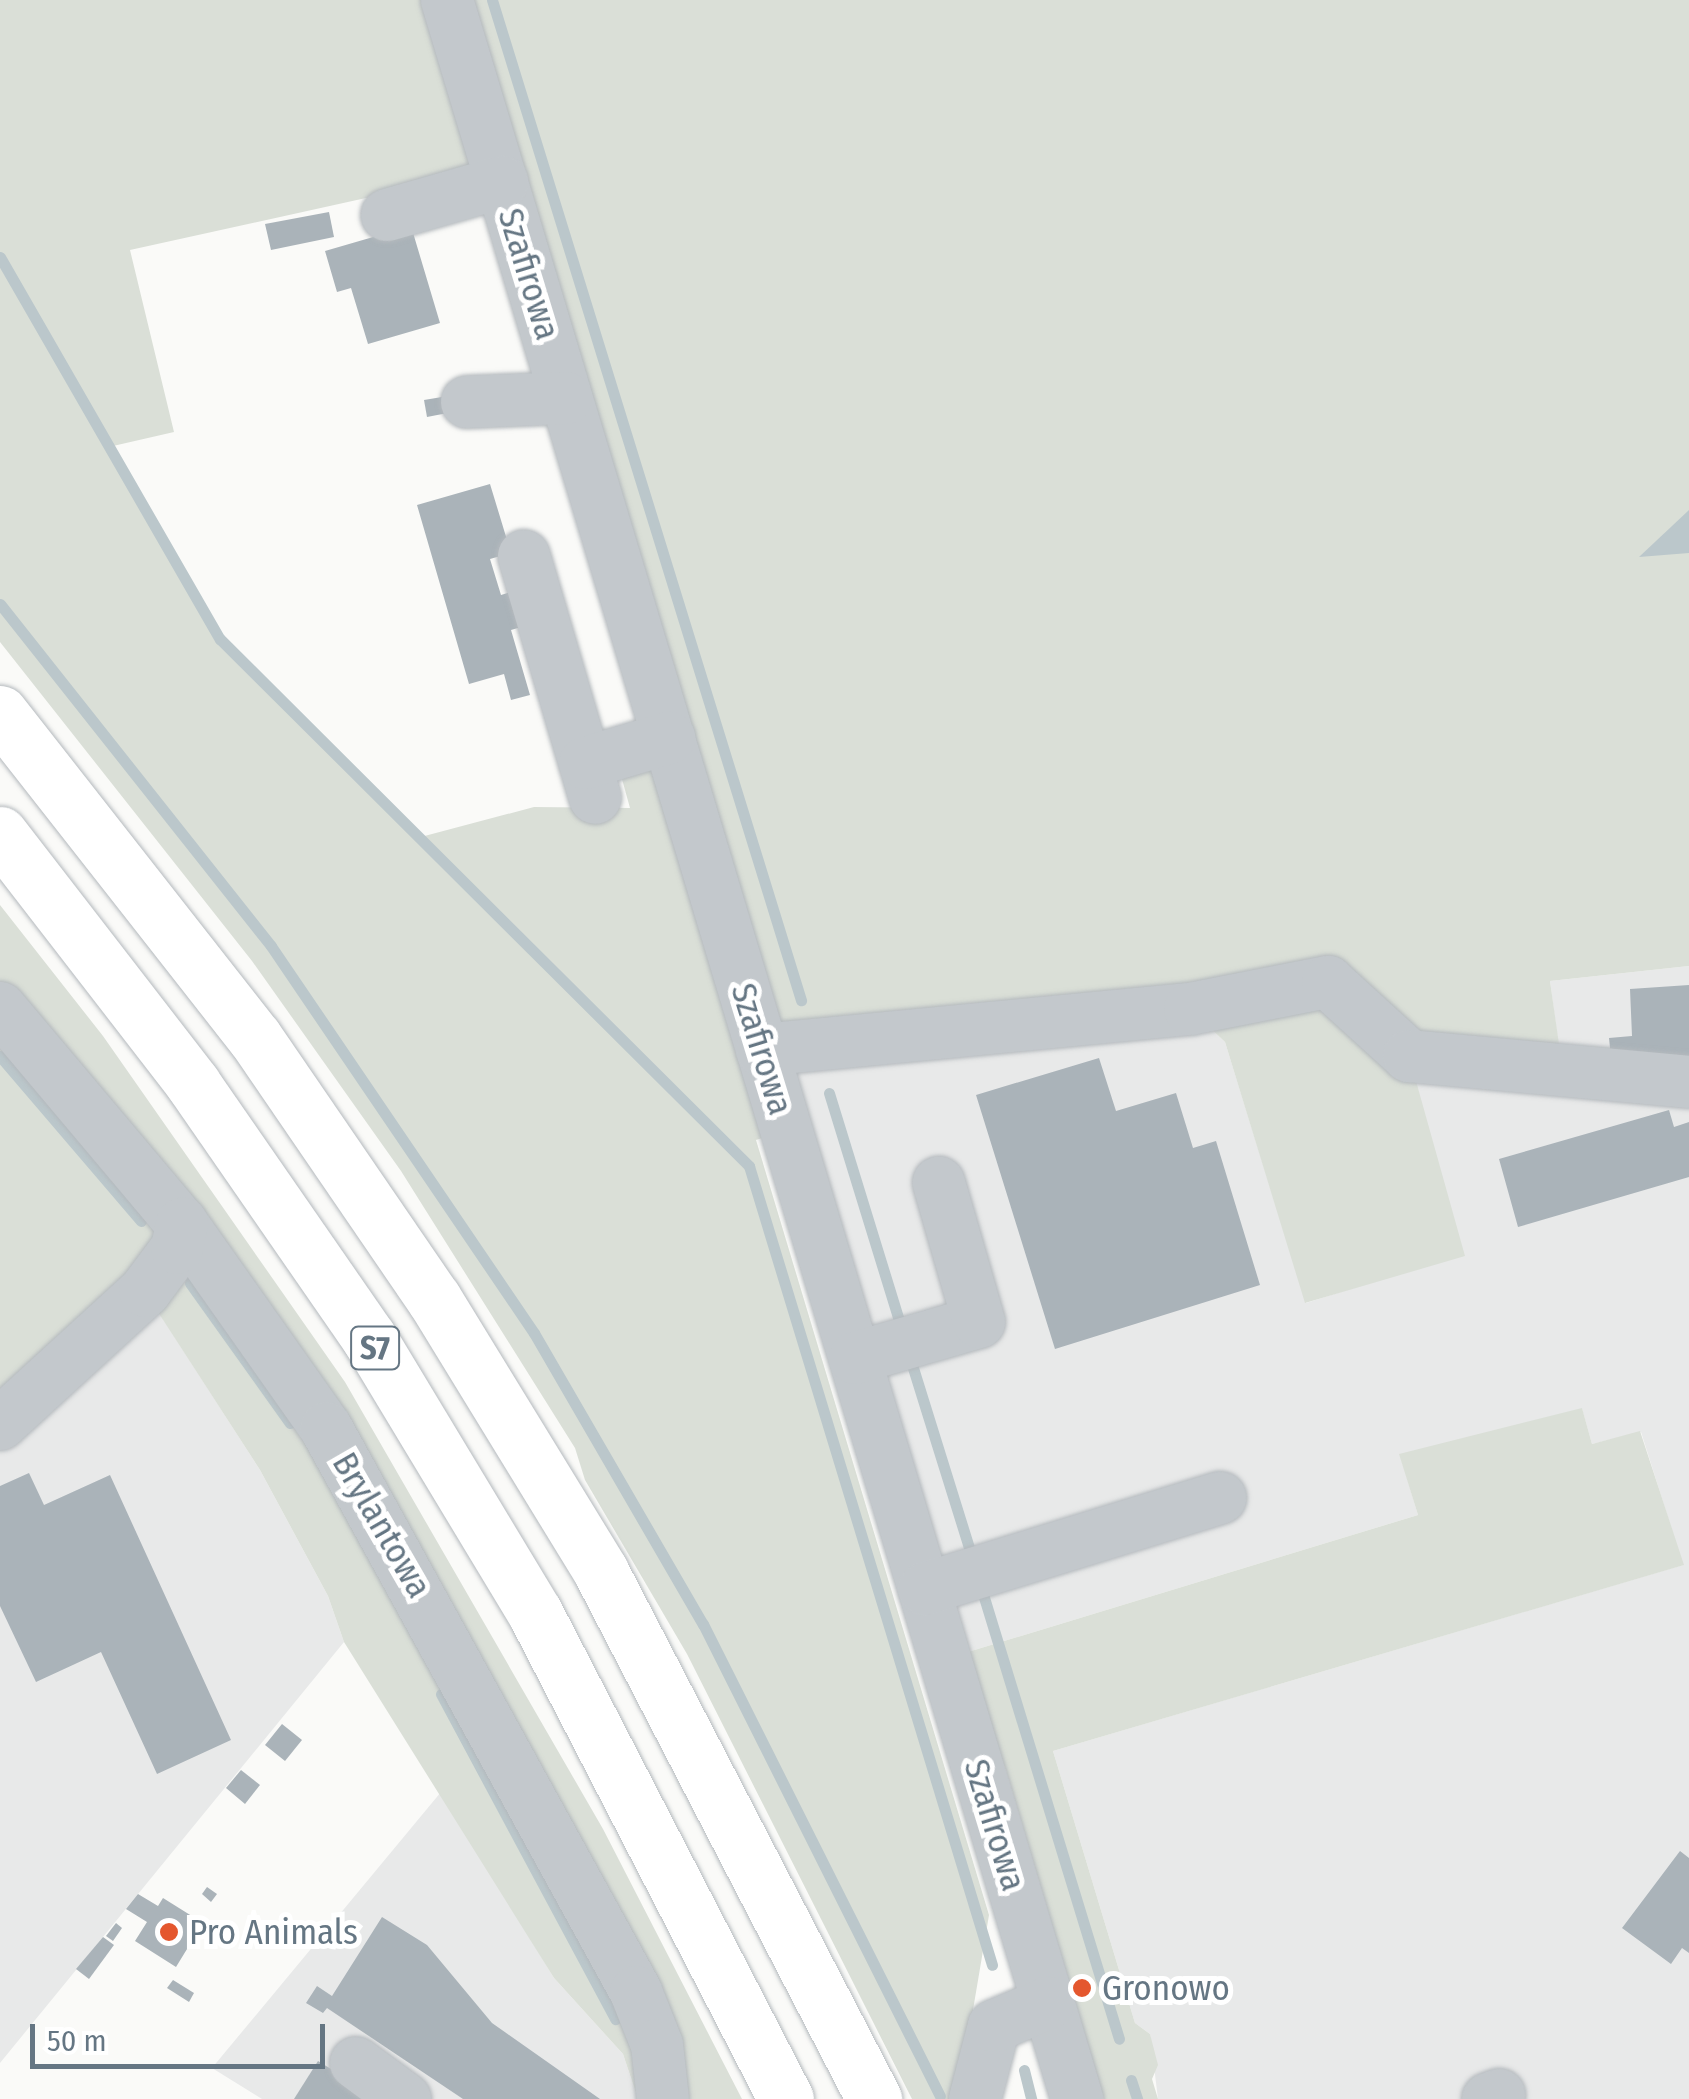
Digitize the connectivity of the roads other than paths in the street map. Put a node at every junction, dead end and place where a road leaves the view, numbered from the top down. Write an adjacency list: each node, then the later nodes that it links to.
1 (447, 0): 2 (street, Szafirowa)
2 (502, 182): 3 (street); 4 (street, Szafirowa)
3 (387, 215)
4 (566, 398): 5 (street); 8 (street, Szafirowa)
5 (467, 402)
6 (524, 556): 8 (street)
7 (0, 713): 24 (highway, S7)
8 (668, 738): 11 (street, Szafirowa)
9 (0, 834): 23 (highway, S7)
10 (0, 1008): 14 (street, Brylantowa)
11 (762, 1050): 12 (street); 15 (street, Szafirowa)
12 (1689, 1082)
13 (940, 1183): 15 (street)
14 (182, 1224): 16 (street); 22 (street, Brylantowa)
15 (855, 1358): 18 (street, Szafirowa)
16 (0, 1424)
17 (1220, 1498): 18 (street)
18 (924, 1589): 19 (street, Szafirowa)
19 (1048, 2003): 25 (street); 26 (street, Szafirowa)
20 (356, 2063): 21 (street)
21 (405, 2099)
22 (663, 2099)
23 (786, 2099)
24 (874, 2099)
25 (975, 2099)
26 (1077, 2099)

